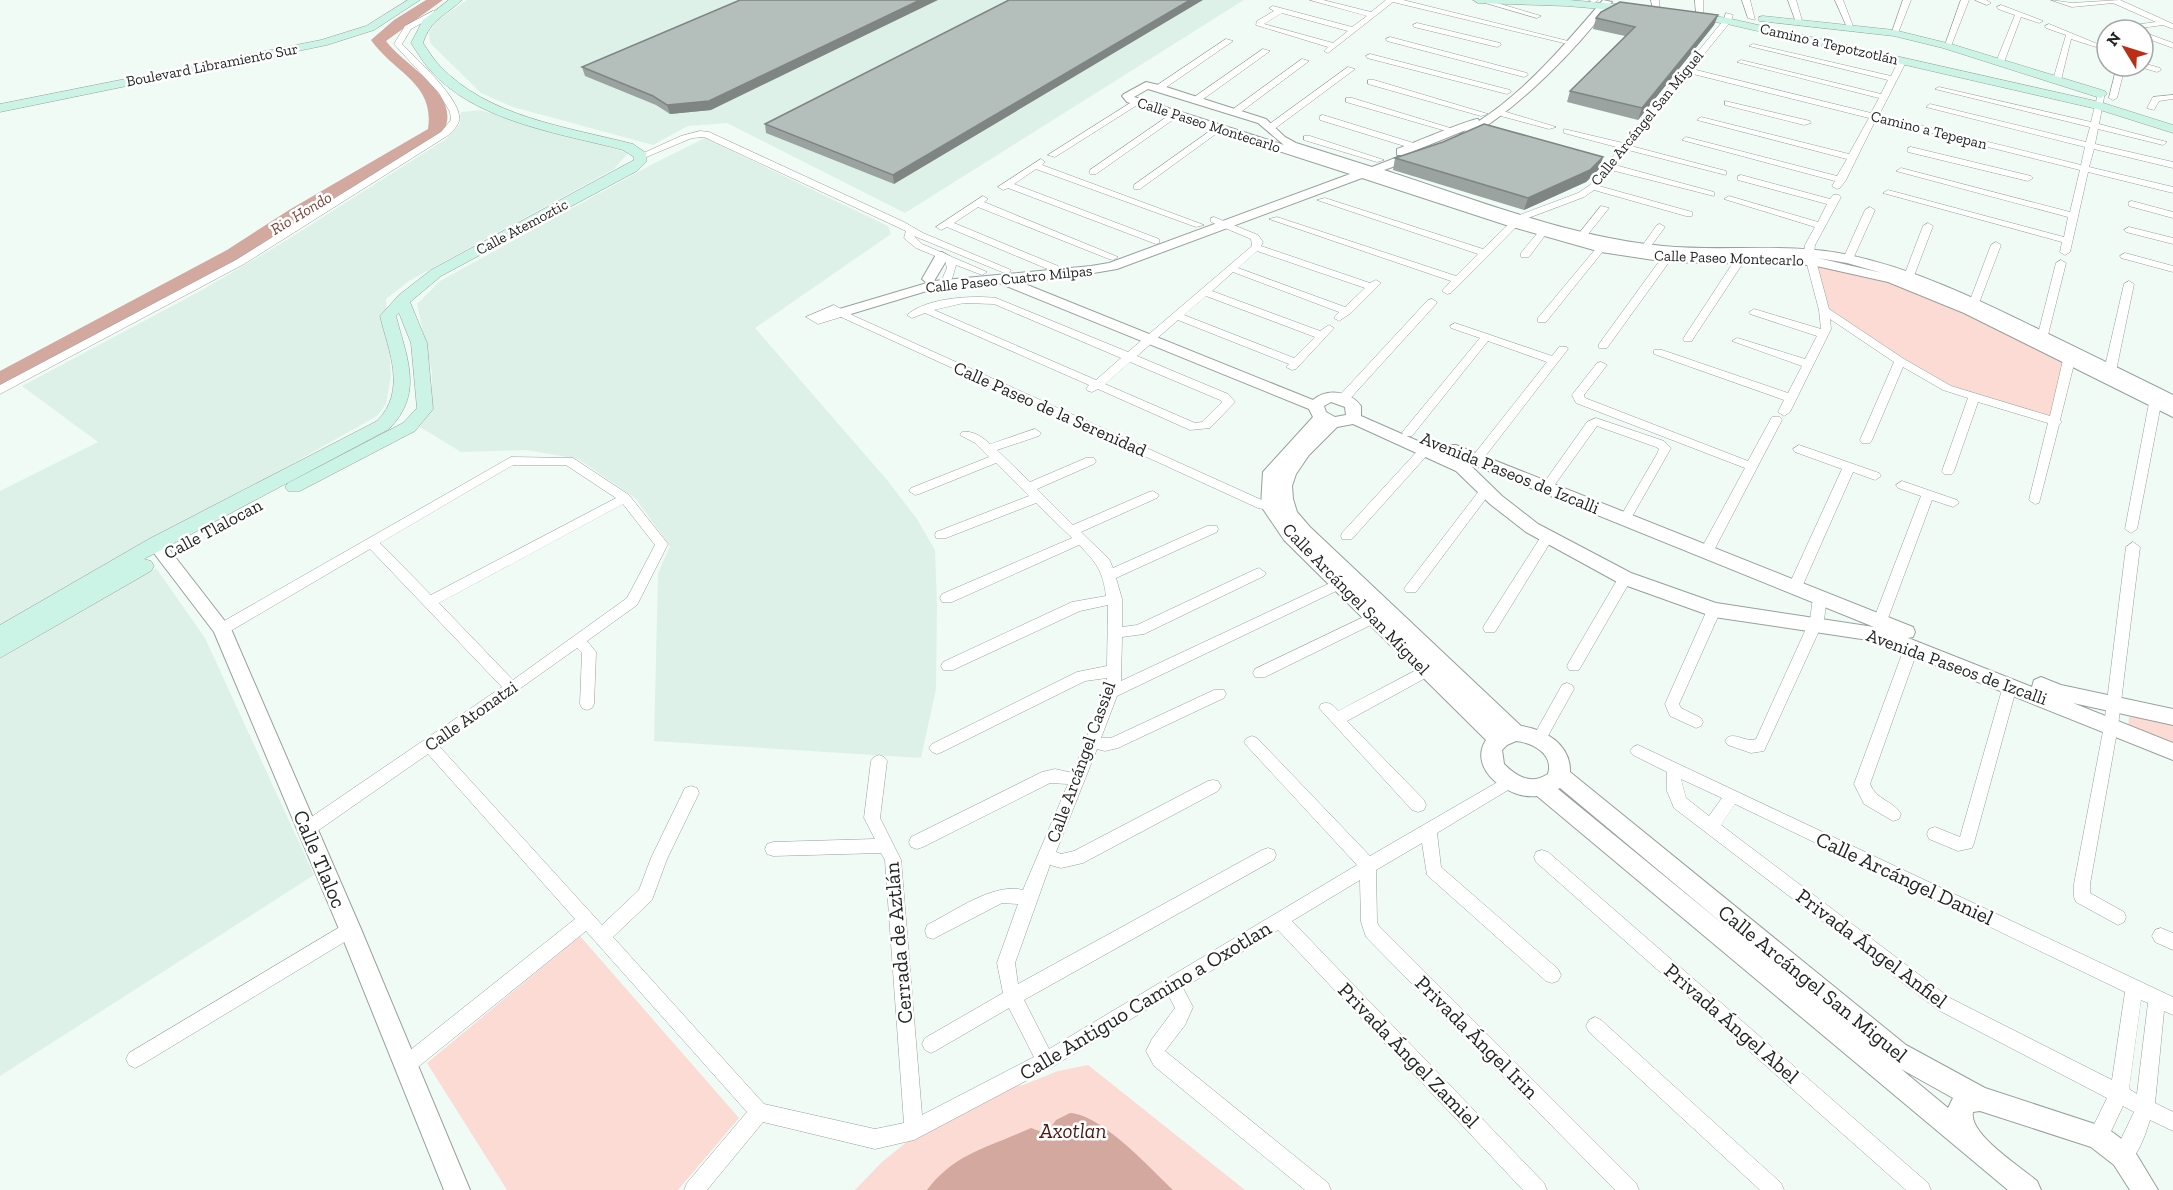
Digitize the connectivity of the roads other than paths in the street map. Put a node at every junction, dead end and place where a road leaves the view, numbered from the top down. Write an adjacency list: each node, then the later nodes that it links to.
1 (401, 0): 70 (main road, Boulevard Libramiento Sur)
2 (415, 0): 75 (main road, Boulevard Libramiento Sur)
3 (457, 0): 21 (main road)
4 (1314, 0): 24 (street)
5 (1393, 0): 20 (street); 24 (street)
6 (1479, 0): 16 (main road, Camino a Tepotzotlán); 23 (street)
7 (1576, 0): 15 (main road, Camino a Tepotzotlán)
8 (1746, 0): 27 (street)
9 (1792, 0): 29 (street)
10 (1839, 0): 32 (street)
11 (1907, 0): 35 (street)
12 (1965, 0): 44 (street)
13 (2055, 0): 14 (street)
14 (2114, 0): 30 (street)
15 (1600, 2): 16 (main road, Camino a Tepotzotlán); 19 (main road, Camino a Tepotzotlán); 40 (street, Calle Paseo Cuatro Milpas)
16 (1542, 3): 23 (street)
17 (1699, 6): 19 (main road, Camino a Tepotzotlán); 26 (main road, Camino a Tepotzotlán)
18 (2001, 7): 22 (street)
19 (1668, 9): 26 (main road, Camino a Tepotzotlán)
20 (1436, 10): 33 (street); 33 (street)
21 (436, 13): 99 (main road); 204 (street)
22 (2019, 13): 28 (street); 52 (street)
23 (1528, 14): 25 (street)
24 (1373, 15): 34 (street)
25 (1537, 16)
26 (1728, 18): 27 (main road, Camino a Tepotzotlán); 49 (main road, Camino a Tepotzotlán); 55 (street, Calle Arcángel San Miguel)
27 (1752, 18): 29 (main road, Camino a Tepotzotlán)
28 (2039, 21)
29 (1800, 22): 32 (main road, Camino a Tepotzotlán)
30 (2169, 25)
31 (2049, 26): 36 (street)
32 (1851, 27): 35 (main road, Camino a Tepotzotlán)
33 (1516, 29): 40 (street)
34 (1353, 30): 34 (street)
35 (1894, 33): 44 (main road, Camino a Tepotzotlán)
36 (2071, 35): 41 (street); 59 (street)
37 (2155, 38): 42 (street)
38 (1390, 39): 47 (street)
39 (1229, 41): 62 (street)
40 (1567, 41): 56 (street, Calle Paseo Cuatro Milpas); 71 (street, Calle Paseo Cuatro Milpas)
41 (2095, 44)
42 (2171, 44)
43 (1753, 46): 45 (street)
44 (1947, 46): 52 (main road, Camino a Tepotzotlán)
45 (1764, 49): 53 (street); 58 (street)
46 (1266, 51): 68 (street)
47 (1391, 51): 48 (street); 56 (street); 71 (street)
48 (1370, 56)
49 (1903, 60): 58 (street); 67 (main road, Camino a Tepotzotlán)
50 (1305, 61): 78 (street)
51 (1741, 62): 53 (street)
52 (2000, 62): 59 (main road, Camino a Tepotzotlán)
53 (1751, 65): 65 (street)
54 (1351, 69): 86 (street)
55 (1686, 70): 61 (street, Camino a Tepepan); 94 (street, Calle Arcángel San Miguel)
56 (1524, 75): 71 (street, Calle Paseo Cuatro Milpas)
57 (2117, 78): 67 (street)
58 (1894, 79): 65 (street)
59 (2057, 80): 67 (main road, Camino a Tepotzotlán)
60 (1371, 82): 80 (street)
61 (1740, 84): 73 (street, Camino a Tepepan); 73 (street)
62 (1159, 88): 68 (street, Calle Paseo Montecarlo); 72 (street, Calle Paseo Montecarlo)
63 (1939, 89): 64 (street)
64 (1951, 92): 77 (street); 83 (street)
65 (1885, 97): 81 (street)
66 (2173, 97): 76 (street)
67 (2110, 99): 83 (street); 87 (main road, Camino a Tepotzotlán)
68 (1196, 100): 78 (street, Calle Paseo Montecarlo)
69 (1349, 100): 88 (street)
70 (0, 101)
71 (1504, 101): 80 (street, Calle Paseo Cuatro Milpas); 84 (street); 88 (street, Calle Paseo Cuatro Milpas)
72 (1138, 102): 79 (street, Calle Paseo Montecarlo); 98 (street)
73 (1820, 104): 81 (street, Camino a Tepepan)
74 (1930, 107): 77 (street)
75 (0, 108)
76 (2151, 109)
77 (1941, 110): 92 (street)
78 (1235, 112): 86 (street, Calle Paseo Montecarlo)
79 (1177, 114): 85 (street, Calle Paseo Montecarlo); 109 (street)
80 (1484, 114): 88 (street, Calle Paseo Cuatro Milpas)
81 (1875, 117): 90 (street, Camino a Tepepan); 100 (street)
82 (1323, 118): 93 (street)
83 (2096, 126): 92 (street); 103 (street)
84 (1552, 127)
85 (1220, 128): 107 (street, Calle Paseo Montecarlo); 116 (street)
86 (1270, 128): 107 (street, Calle Paseo Montecarlo)
87 (2173, 129)
88 (1466, 130): 93 (street, Calle Paseo Cuatro Milpas); 107 (street, Calle Paseo Cuatro Milpas)
89 (1567, 131): 94 (street)
90 (1935, 132): 96 (street); 97 (street, Camino a Tepepan)
91 (1307, 138): 101 (street)
92 (2091, 146): 103 (street); 106 (street)
93 (1417, 147): 101 (street, Calle Paseo Cuatro Milpas)
94 (1626, 147): 105 (street, Calle Arcángel San Miguel); 110 (street)
95 (1911, 150): 96 (street)
96 (1925, 153): 111 (street)
97 (2022, 153): 106 (street, Camino a Tepepan); 111 (street)
98 (1052, 154)
99 (641, 156): 139 (street); 176 (main road, Calle Atemoztic)
100 (1853, 158): 119 (street); 119 (street)
101 (1380, 160): 107 (street, Calle Paseo Cuatro Milpas)
102 (1589, 161): 105 (street)
103 (2158, 162): 104 (street)
104 (2173, 165)
105 (1611, 167): 117 (street, Calle Arcángel San Miguel); 121 (street)
106 (2086, 168): 114 (street, Camino a Tepepan); 130 (street)
107 (1361, 171): 132 (street, Calle Paseo Montecarlo); 133 (street, Calle Paseo Cuatro Milpas)
108 (1901, 171): 115 (street)
109 (1093, 172)
110 (1723, 173)
111 (2015, 175): 113 (street)
112 (1741, 178): 119 (street)
113 (2028, 178)
114 (2151, 184): 118 (street, Camino a Tepepan); 125 (street)
115 (1909, 186): 120 (street); 130 (street); 143 (street)
116 (1137, 187)
117 (1593, 187): 128 (street); 132 (street, Calle Arcángel San Miguel)
118 (2173, 190)
119 (1836, 192): 135 (street)
120 (1888, 193)
121 (1712, 194)
122 (1729, 199): 135 (street)
123 (1322, 200): 151 (street)
124 (2132, 204): 125 (street)
125 (2145, 207): 129 (street)
126 (1604, 208): 141 (street)
127 (1870, 210): 159 (street)
128 (1689, 214)
129 (2173, 214)
130 (2074, 216): 143 (street)
131 (1274, 219): 171 (street)
132 (1517, 221): 140 (street, Calle Paseo Montecarlo); 141 (street, Calle Paseo Montecarlo); 151 (street)
133 (1220, 222): 134 (street, Calle Paseo Cuatro Milpas); 147 (street); 166 (street, Calle Paseo Cuatro Milpas)
134 (1199, 225): 142 (street, Calle Paseo Cuatro Milpas); 142 (street)
135 (1821, 226): 155 (street)
136 (1928, 226): 167 (street)
137 (1660, 227): 149 (street)
138 (2129, 230): 146 (street)
139 (911, 231): 156 (street); 165 (street)
140 (1543, 232): 148 (street, Calle Paseo Montecarlo); 152 (street)
141 (1582, 236): 149 (street, Calle Paseo Montecarlo)
142 (1156, 241): 154 (street, Calle Paseo Cuatro Milpas)
143 (2067, 241): 150 (street)
144 (2173, 241): 146 (street)
145 (1996, 245): 178 (street)
146 (2140, 246): 153 (street); 163 (street)
147 (1256, 247): 162 (street); 162 (street)
148 (1601, 248): 157 (street, Calle Paseo Montecarlo); 185 (street)
149 (1645, 248): 155 (street, Calle Paseo Montecarlo)
150 (2065, 252)
151 (1484, 253): 171 (street)
152 (1525, 255)
153 (2125, 256)
154 (1113, 257): 161 (street, Calle Paseo Cuatro Milpas); 161 (street)
155 (1811, 257): 158 (street, Calle Paseo Montecarlo); 159 (street, Calle Paseo Montecarlo); 181 (street); 192 (street, Calle Paseo Montecarlo)
156 (946, 258): 164 (street); 168 (street); 170 (street)
157 (1667, 258): 158 (street, Calle Paseo Montecarlo); 193 (street)
158 (1740, 260): 190 (street)
159 (1848, 260): 167 (street, Calle Paseo Montecarlo)
160 (2061, 263): 192 (street)
161 (1054, 268): 165 (street, Calle Paseo Cuatro Milpas)
162 (1233, 269): 174 (street)
163 (2173, 269)
164 (982, 272): 165 (street); 168 (street, Calle Paseo Cuatro Milpas)
165 (1003, 274): 169 (street); 180 (street, Calle Paseo Cuatro Milpas); 189 (street)
166 (1070, 274): 169 (street, Calle Paseo Cuatro Milpas); 175 (street)
167 (1909, 276): 178 (street, Calle Paseo Montecarlo)
168 (948, 277): 170 (street, Calle Paseo Cuatro Milpas)
169 (1025, 277): 175 (street)
170 (929, 279): 180 (street, Calle Paseo Cuatro Milpas)
171 (1457, 280): 173 (street)
172 (2129, 284): 202 (street)
173 (1447, 291)
174 (1206, 292): 184 (street); 184 (street)
175 (1065, 293): 189 (street)
176 (402, 302): 214 (main road, Calle Atemoztic); 249 (main road, Calle Tlalocan)
177 (1432, 302): 209 (street)
178 (1974, 303): 192 (street, Calle Paseo Montecarlo)
179 (924, 309): 183 (street); 196 (street); 203 (street)
180 (837, 310): 212 (street, Calle Paseo de la Serenidad)
181 (1824, 310): 187 (street); 199 (street)
182 (1754, 312): 187 (street)
183 (912, 315)
184 (1178, 316): 189 (street)
185 (1542, 321)
186 (1455, 326): 188 (street)
187 (1823, 335): 200 (street)
188 (1487, 336): 197 (street); 216 (street)
189 (1154, 337): 196 (street); 210 (street)
190 (1688, 339)
191 (1737, 341): 200 (street)
192 (2040, 342): 198 (street, Calle Paseo Montecarlo); 202 (street, Calle Paseo Montecarlo)
193 (1603, 346)
194 (1563, 349): 197 (street)
195 (1658, 352): 205 (street)
196 (1129, 358): 203 (street); 203 (street)
197 (1554, 360): 223 (street)
198 (2069, 360): 207 (street, Calle Paseo Montecarlo); 213 (street)
199 (1900, 361): 206 (street); 218 (street)
200 (1808, 364): 205 (street)
201 (1601, 365): 224 (street)
202 (2110, 371): 207 (street, Calle Paseo Montecarlo)
203 (1094, 388)
204 (0, 390)
205 (1790, 398): 224 (street)
206 (1974, 398): 213 (street); 227 (street)
207 (2163, 400): 211 (street, Calle Paseo Montecarlo); 242 (street)
208 (1075, 406): 212 (street)
209 (1351, 409): 210 (street); 210 (street); 216 (street, Avenida Paseos de Izcalli); 219 (street, Avenida Paseos de Izcalli)
210 (1323, 411): 239 (street, Calle Arcángel San Miguel); 254 (street, Calle Arcángel San Miguel)
211 (2173, 412)
212 (1064, 415): 239 (street, Calle Paseo de la Serenidad)
213 (2056, 422): 237 (street)
214 (383, 425): 249 (main road, Calle Tlalocan)
215 (1035, 433): 221 (street)
216 (1408, 433): 223 (street, Avenida Paseos de Izcalli)
217 (966, 435): 221 (street, Calle Arcángel Cassiel)
218 (1866, 440)
219 (1426, 449): 231 (street, Avenida Paseos de Izcalli); 245 (street)
220 (1799, 449): 225 (street)
221 (993, 454): 232 (street); 233 (street, Calle Arcángel Cassiel)
222 (1090, 460): 233 (street)
223 (1476, 460): 226 (street, Avenida Paseos de Izcalli)
224 (1753, 467): 250 (street)
225 (1849, 467): 228 (street); 255 (street)
226 (1502, 470): 230 (street, Avenida Paseos de Izcalli); 231 (street)
227 (1948, 471)
228 (1875, 476)
229 (1902, 485): 234 (street)
230 (1546, 487): 240 (street, Avenida Paseos de Izcalli); 240 (street)
231 (1486, 490): 246 (street, Avenida Paseos de Izcalli); 256 (street)
232 (915, 491)
233 (1033, 493): 243 (street); 244 (street, Calle Arcángel Cassiel)
234 (1928, 494): 238 (street); 263 (street)
235 (1153, 495): 244 (street)
236 (625, 498): 247 (street); 260 (street); 269 (street, Calle Atonatzi)
237 (2035, 500)
238 (1953, 503)
239 (1269, 506): 254 (street, Calle Arcángel San Miguel)
240 (1625, 519): 250 (street, Avenida Paseos de Izcalli)
241 (1212, 529): 252 (street)
242 (2131, 529)
243 (941, 535)
244 (1078, 535): 252 (street, Calle Arcángel Cassiel); 258 (street)
245 (1347, 536)
246 (1547, 538): 253 (street, Avenida Paseos de Izcalli); 265 (street)
247 (371, 542): 260 (street); 266 (street)
248 (2133, 547): 283 (street)
249 (160, 549): 266 (street, Calle Tlaloc); 268 (main road, Calle Tlalocan); 271 (main road, Calle Tlalocan)
250 (1707, 551): 255 (street, Avenida Paseos de Izcalli)
251 (1259, 573): 267 (street)
252 (1110, 575): 259 (street, Calle Arcángel Cassiel)
253 (1625, 578): 261 (street, Avenida Paseos de Izcalli); 273 (street)
254 (1346, 581): 262 (street, Calle Arcángel San Miguel); 280 (street); 287 (street, Calle Arcángel San Miguel)
255 (1795, 587): 257 (street, Avenida Paseos de Izcalli)
256 (1411, 589)
257 (1820, 597): 263 (street, Avenida Paseos de Izcalli); 264 (street)
258 (947, 598)
259 (1115, 599): 267 (street, Calle Arcángel Cassiel); 272 (street)
260 (430, 602): 278 (street)
261 (1714, 610): 264 (street, Avenida Paseos de Izcalli); 285 (street)
262 (1372, 618): 275 (street, Calle Arcángel San Miguel); 276 (street)
263 (1880, 621): 283 (street, Avenida Paseos de Izcalli)
264 (1814, 625): 270 (street, Avenida Paseos de Izcalli); 289 (street)
265 (1490, 628)
266 (222, 629): 307 (street, Calle Tlaloc)
267 (1114, 633): 274 (street, Calle Arcángel Cassiel)
268 (0, 634)
269 (578, 639): 278 (street, Calle Atonatzi); 282 (street)
270 (1912, 646): 277 (street, Avenida Paseos de Izcalli); 305 (street)
271 (0, 650)
272 (948, 666)
273 (1574, 666)
274 (1114, 671): 280 (street, Calle Arcángel Cassiel); 293 (street)
275 (1426, 671): 287 (street, Calle Arcángel San Miguel); 304 (street)
276 (1260, 673)
277 (2010, 686): 286 (street, Avenida Paseos de Izcalli); 309 (street)
278 (512, 688): 292 (street, Calle Atonatzi)
279 (1567, 689): 288 (street)
280 (1111, 692): 290 (street, Calle Arcángel Cassiel)
281 (1219, 694): 290 (street)
282 (587, 704)
283 (2113, 705): 284 (street, Avenida Paseos de Izcalli); 286 (street)
284 (2173, 717)
285 (1696, 723)
286 (2111, 726): 295 (street, Avenida Paseos de Izcalli); 318 (street)
287 (1507, 736): 288 (street); 299 (street)
288 (1539, 739): 300 (street)
289 (1732, 741)
290 (1092, 742): 298 (street, Calle Arcángel Cassiel)
291 (1252, 742): 316 (street)
292 (429, 745): 307 (street, Calle Atonatzi); 319 (street)
293 (937, 748)
294 (1638, 751): 297 (street, Calle Arcángel Daniel)
295 (2173, 753)
296 (879, 761): 311 (street, Cerrada de Aztlán)
297 (1675, 770): 303 (street, Calle Arcángel Daniel); 306 (street, Privada Ángel Anfiel)
298 (1078, 780): 310 (street); 315 (street, Calle Arcángel Cassiel)
299 (1508, 782): 300 (street); 308 (street, Calle Antiguo Camino a Oxotlan)
300 (1550, 782): 335 (street, Calle Arcángel San Miguel); 341 (street, Calle Arcángel San Miguel)
301 (1213, 786): 315 (street)
302 (691, 793): 323 (street)
303 (1732, 796): 306 (street); 326 (street, Calle Arcángel Daniel)
304 (1418, 805)
305 (1893, 814)
306 (1711, 826): 334 (street, Privada Ángel Anfiel)
307 (307, 829): 321 (street, Calle Tlaloc)
308 (1428, 829): 316 (street, Calle Antiguo Camino a Oxotlan); 324 (street)
309 (1935, 834)
310 (917, 842)
311 (886, 846): 312 (street); 339 (street, Cerrada de Aztlán)
312 (773, 849)
313 (1268, 855): 327 (street)
314 (1542, 857): 349 (street, Privada Ángel Abel)
315 (1046, 858): 317 (street, Calle Arcángel Cassiel)
316 (1368, 865): 320 (street, Calle Antiguo Camino a Oxotlan); 347 (street, Privada Ángel Irin)
317 (1028, 899): 322 (street); 327 (street, Calle Arcángel Cassiel)
318 (2118, 917)
319 (587, 920): 323 (street); 333 (street)
320 (1280, 920): 325 (street, Calle Antiguo Camino a Oxotlan); 346 (street, Privada Ángel Zamiel)
321 (350, 929): 331 (street); 333 (street, Calle Tlaloc)
322 (933, 931)
323 (601, 937): 337 (street)
324 (1552, 975)
325 (1172, 984): 332 (street, Calle Antiguo Camino a Oxotlan); 345 (street)
326 (2134, 987): 328 (street, Calle Arcángel Daniel); 334 (street)
327 (1014, 996): 330 (street); 332 (street, Calle Arcángel Cassiel)
328 (2165, 1002): 336 (street)
329 (1594, 1026): 348 (street)
330 (931, 1044)
331 (135, 1059)
332 (1046, 1061): 339 (street, Calle Antiguo Camino a Oxotlan)
333 (406, 1065): 343 (street, Calle Tlaloc)
334 (2120, 1093): 336 (street, Privada Ángel Anfiel); 340 (street)
335 (1980, 1099): 340 (street, Calle Arcángel San Miguel); 341 (street)
336 (2145, 1108): 338 (street, Privada Ángel Anfiel); 342 (street)
337 (759, 1112): 339 (street, Calle Antiguo Camino a Oxotlan); 344 (street)
338 (2173, 1122)
339 (914, 1130)
340 (2098, 1137): 342 (street, Calle Arcángel San Miguel)
341 (1969, 1140): 350 (street, Calle Arcángel San Miguel)
342 (2122, 1156): 351 (street, Calle Arcángel San Miguel)
343 (457, 1190)
344 (694, 1190)
345 (1321, 1190)
346 (1537, 1190)
347 (1629, 1190)
348 (1774, 1190)
349 (1921, 1190)
350 (2028, 1190)
351 (2145, 1190)

